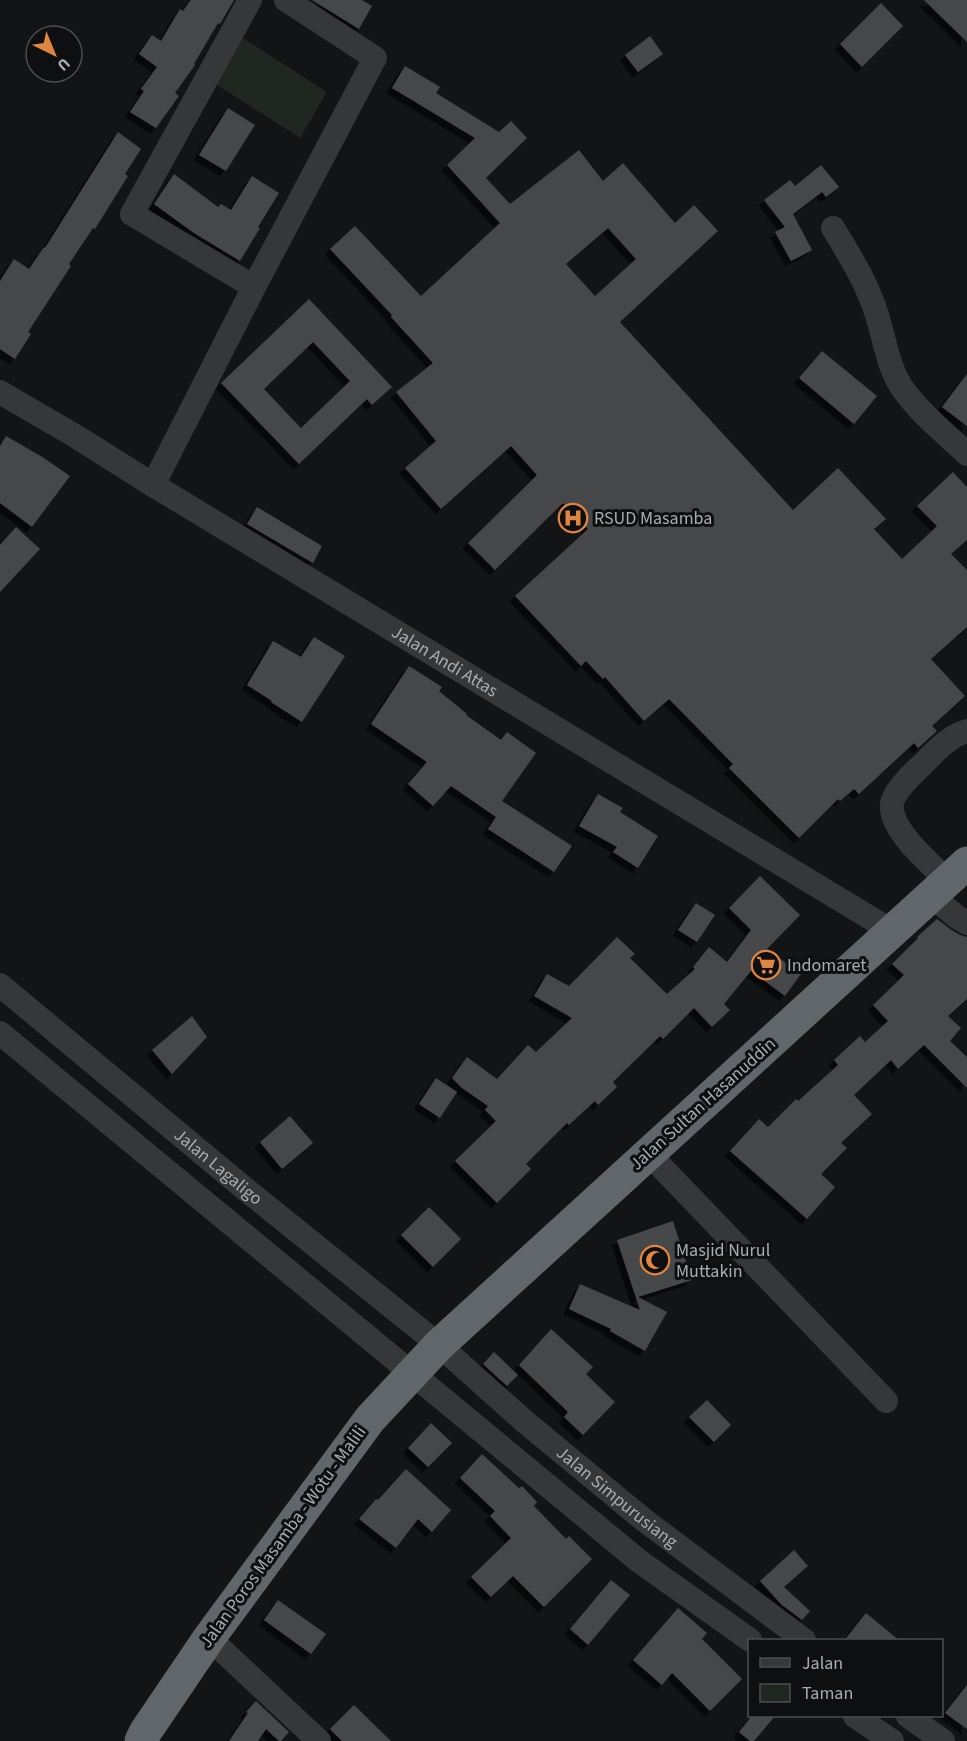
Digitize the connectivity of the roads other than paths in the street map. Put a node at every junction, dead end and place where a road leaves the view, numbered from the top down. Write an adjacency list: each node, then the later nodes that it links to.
1 (250, 0): 4 (street)
2 (286, 0): 4 (street)
3 (834, 228): 6 (street)
4 (254, 287): 7 (street)
5 (0, 392): 7 (street, Jalan Andi Attas)
6 (967, 454)
7 (153, 485): 11 (street, Jalan Andi Attas)
8 (967, 731): 9 (street)
9 (949, 880): 10 (street); 11 (highway, Jalan Sultan Hasanuddin)
10 (967, 923)
11 (892, 931): 14 (highway, Jalan Sultan Hasanuddin)
12 (0, 986): 15 (street, Jalan Lagaligo)
13 (0, 1033): 16 (street, Jalan Lagaligo)
14 (648, 1153): 15 (highway, Jalan Sultan Hasanuddin); 17 (street)
15 (439, 1345): 16 (highway, Jalan Poros Masamba - Wotu - Malili); 19 (street, Jalan Simpurusiang)
16 (411, 1373): 18 (highway, Jalan Poros Masamba - Wotu - Malili); 20 (street, Jalan Simpurusiang)
17 (886, 1401)
18 (209, 1638): 23 (highway, Jalan Poros Masamba - Wotu - Malili); 24 (street)
19 (801, 1639)
20 (748, 1640)
21 (856, 1717): 25 (street)
22 (909, 1717): 26 (street)
23 (141, 1741)
24 (319, 1741)
25 (892, 1741)
26 (943, 1741)

